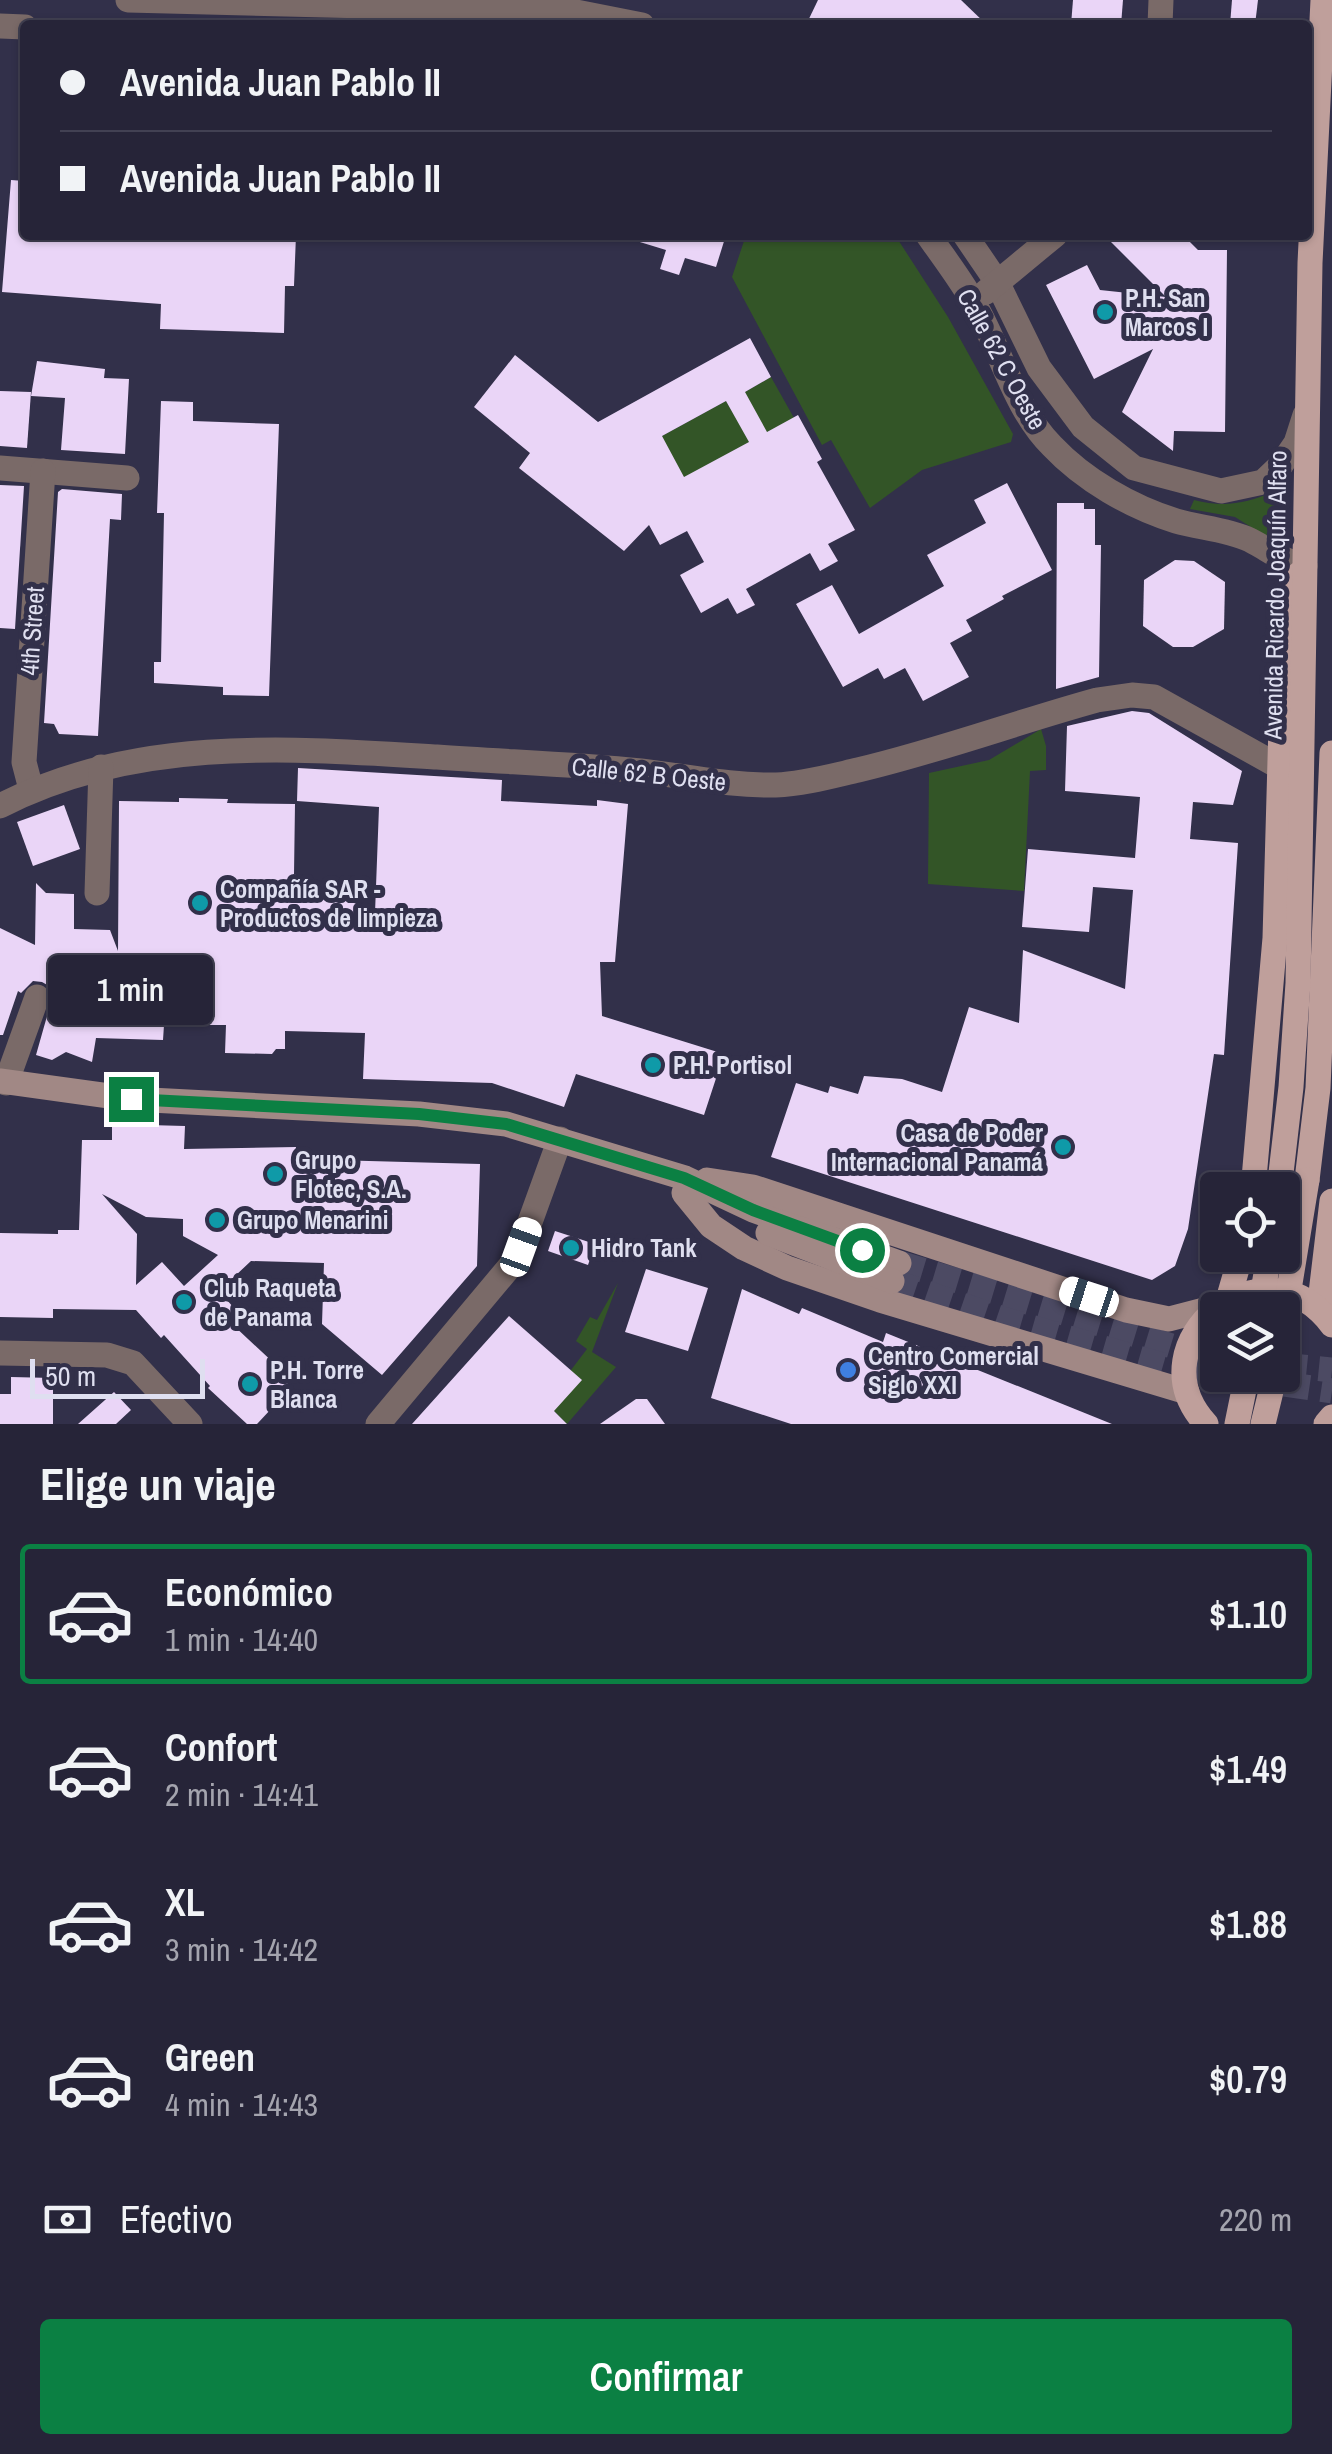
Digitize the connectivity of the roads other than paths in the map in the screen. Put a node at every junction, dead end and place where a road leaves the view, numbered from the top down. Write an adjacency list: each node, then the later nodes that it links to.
1 (132, 0): 3 (street)
2 (1323, 0): 9 (main road, Avenida Ricardo Joaquín Alfaro)
3 (614, 20)
4 (931, 240): 8 (street, Calle 62 C Oeste)
5 (968, 240): 7 (street, Calle 62 C Oeste)
6 (1049, 240): 7 (street)
7 (997, 282): 8 (street); 9 (street, Calle 62 C Oeste)
8 (974, 303): 13 (street, Calle 62 C Oeste)
9 (1308, 398): 13 (main road, Avenida Ricardo Joaquín Alfaro)
10 (0, 468): 11 (street)
11 (43, 472): 12 (street); 17 (street, 4th Street)
12 (127, 478)
13 (1305, 566): 15 (main road); 24 (main road, Avenida Ricardo Joaquín Alfaro)
14 (1332, 753): 25 (main road, Avenida Ricardo Joaquín Alfaro)
15 (1278, 766): 16 (street, Calle 62 B Oeste); 23 (main road)
16 (101, 768): 17 (street, Calle 62 B Oeste); 19 (street)
17 (31, 790): 18 (street, Calle 62 B Oeste)
18 (0, 806)
19 (98, 893)
20 (37, 997): 21 (street)
21 (3, 1082): 22 (main road)
22 (560, 1139): 26 (main road); 39 (street)
23 (1282, 1172)
24 (1283, 1172)
25 (1287, 1172)
26 (684, 1185): 28 (main road); 30 (main road); 36 (main road)
27 (1332, 1201): 31 (main road)
28 (896, 1272)
29 (1300, 1300): 31 (main road)
30 (1200, 1310)
31 (1326, 1317)
32 (1200, 1324): 36 (main road)
33 (0, 1353): 38 (street)
34 (1244, 1392): 40 (main road, bridge)
35 (1271, 1392): 41 (main road, bridge)
36 (1198, 1414)
37 (1332, 1417): 42 (main road)
38 (190, 1424)
39 (378, 1424)
40 (1237, 1424)
41 (1263, 1424)
42 (1326, 1424)

